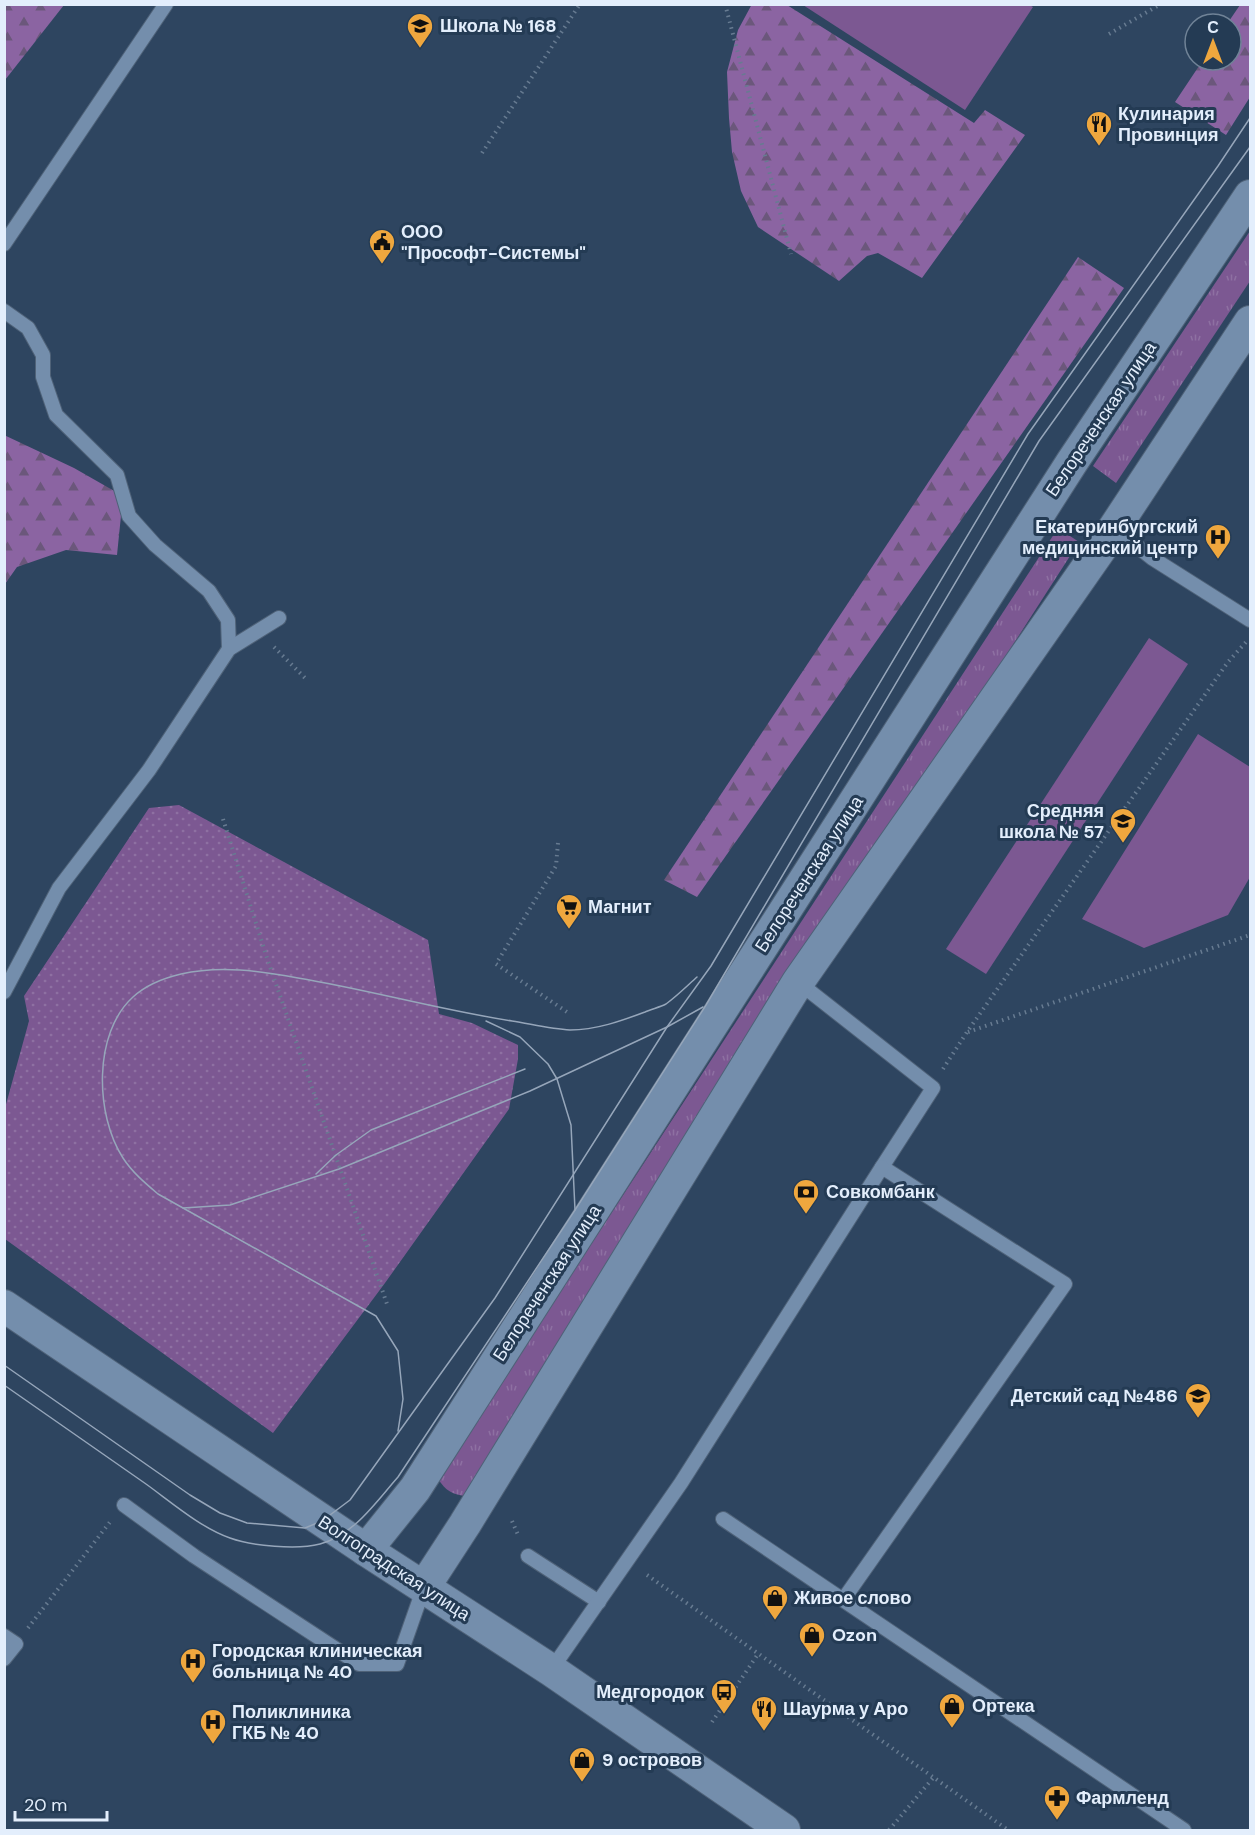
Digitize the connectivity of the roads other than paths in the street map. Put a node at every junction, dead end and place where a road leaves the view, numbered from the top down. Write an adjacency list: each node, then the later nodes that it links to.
1 (165, 4): 3 (lane)
2 (1251, 196): 16 (street, Белореченская улица)
3 (4, 244)
4 (4, 311): 9 (lane)
5 (1251, 322): 6 (street)
6 (1114, 528): 8 (lane); 10 (street)
7 (279, 618): 9 (lane)
8 (1251, 620)
9 (230, 650): 11 (lane)
10 (798, 982): 12 (lane); 18 (street)
11 (4, 992)
12 (882, 1167): 19 (lane); 20 (lane)
13 (4, 1306): 16 (street, Волгоградская улица)
14 (124, 1506): 18 (lane)
15 (723, 1519): 19 (lane)
16 (366, 1550): 18 (street, Волгоградская улица)
17 (528, 1556): 20 (lane)
18 (424, 1587): 23 (street, Волгоградская улица)
19 (843, 1600): 25 (lane)
20 (599, 1602): 23 (lane)
21 (10, 1640): 22 (lane)
22 (4, 1659)
23 (551, 1670): 24 (street, Волгоградская улица)
24 (784, 1830)
25 (1184, 1830)

